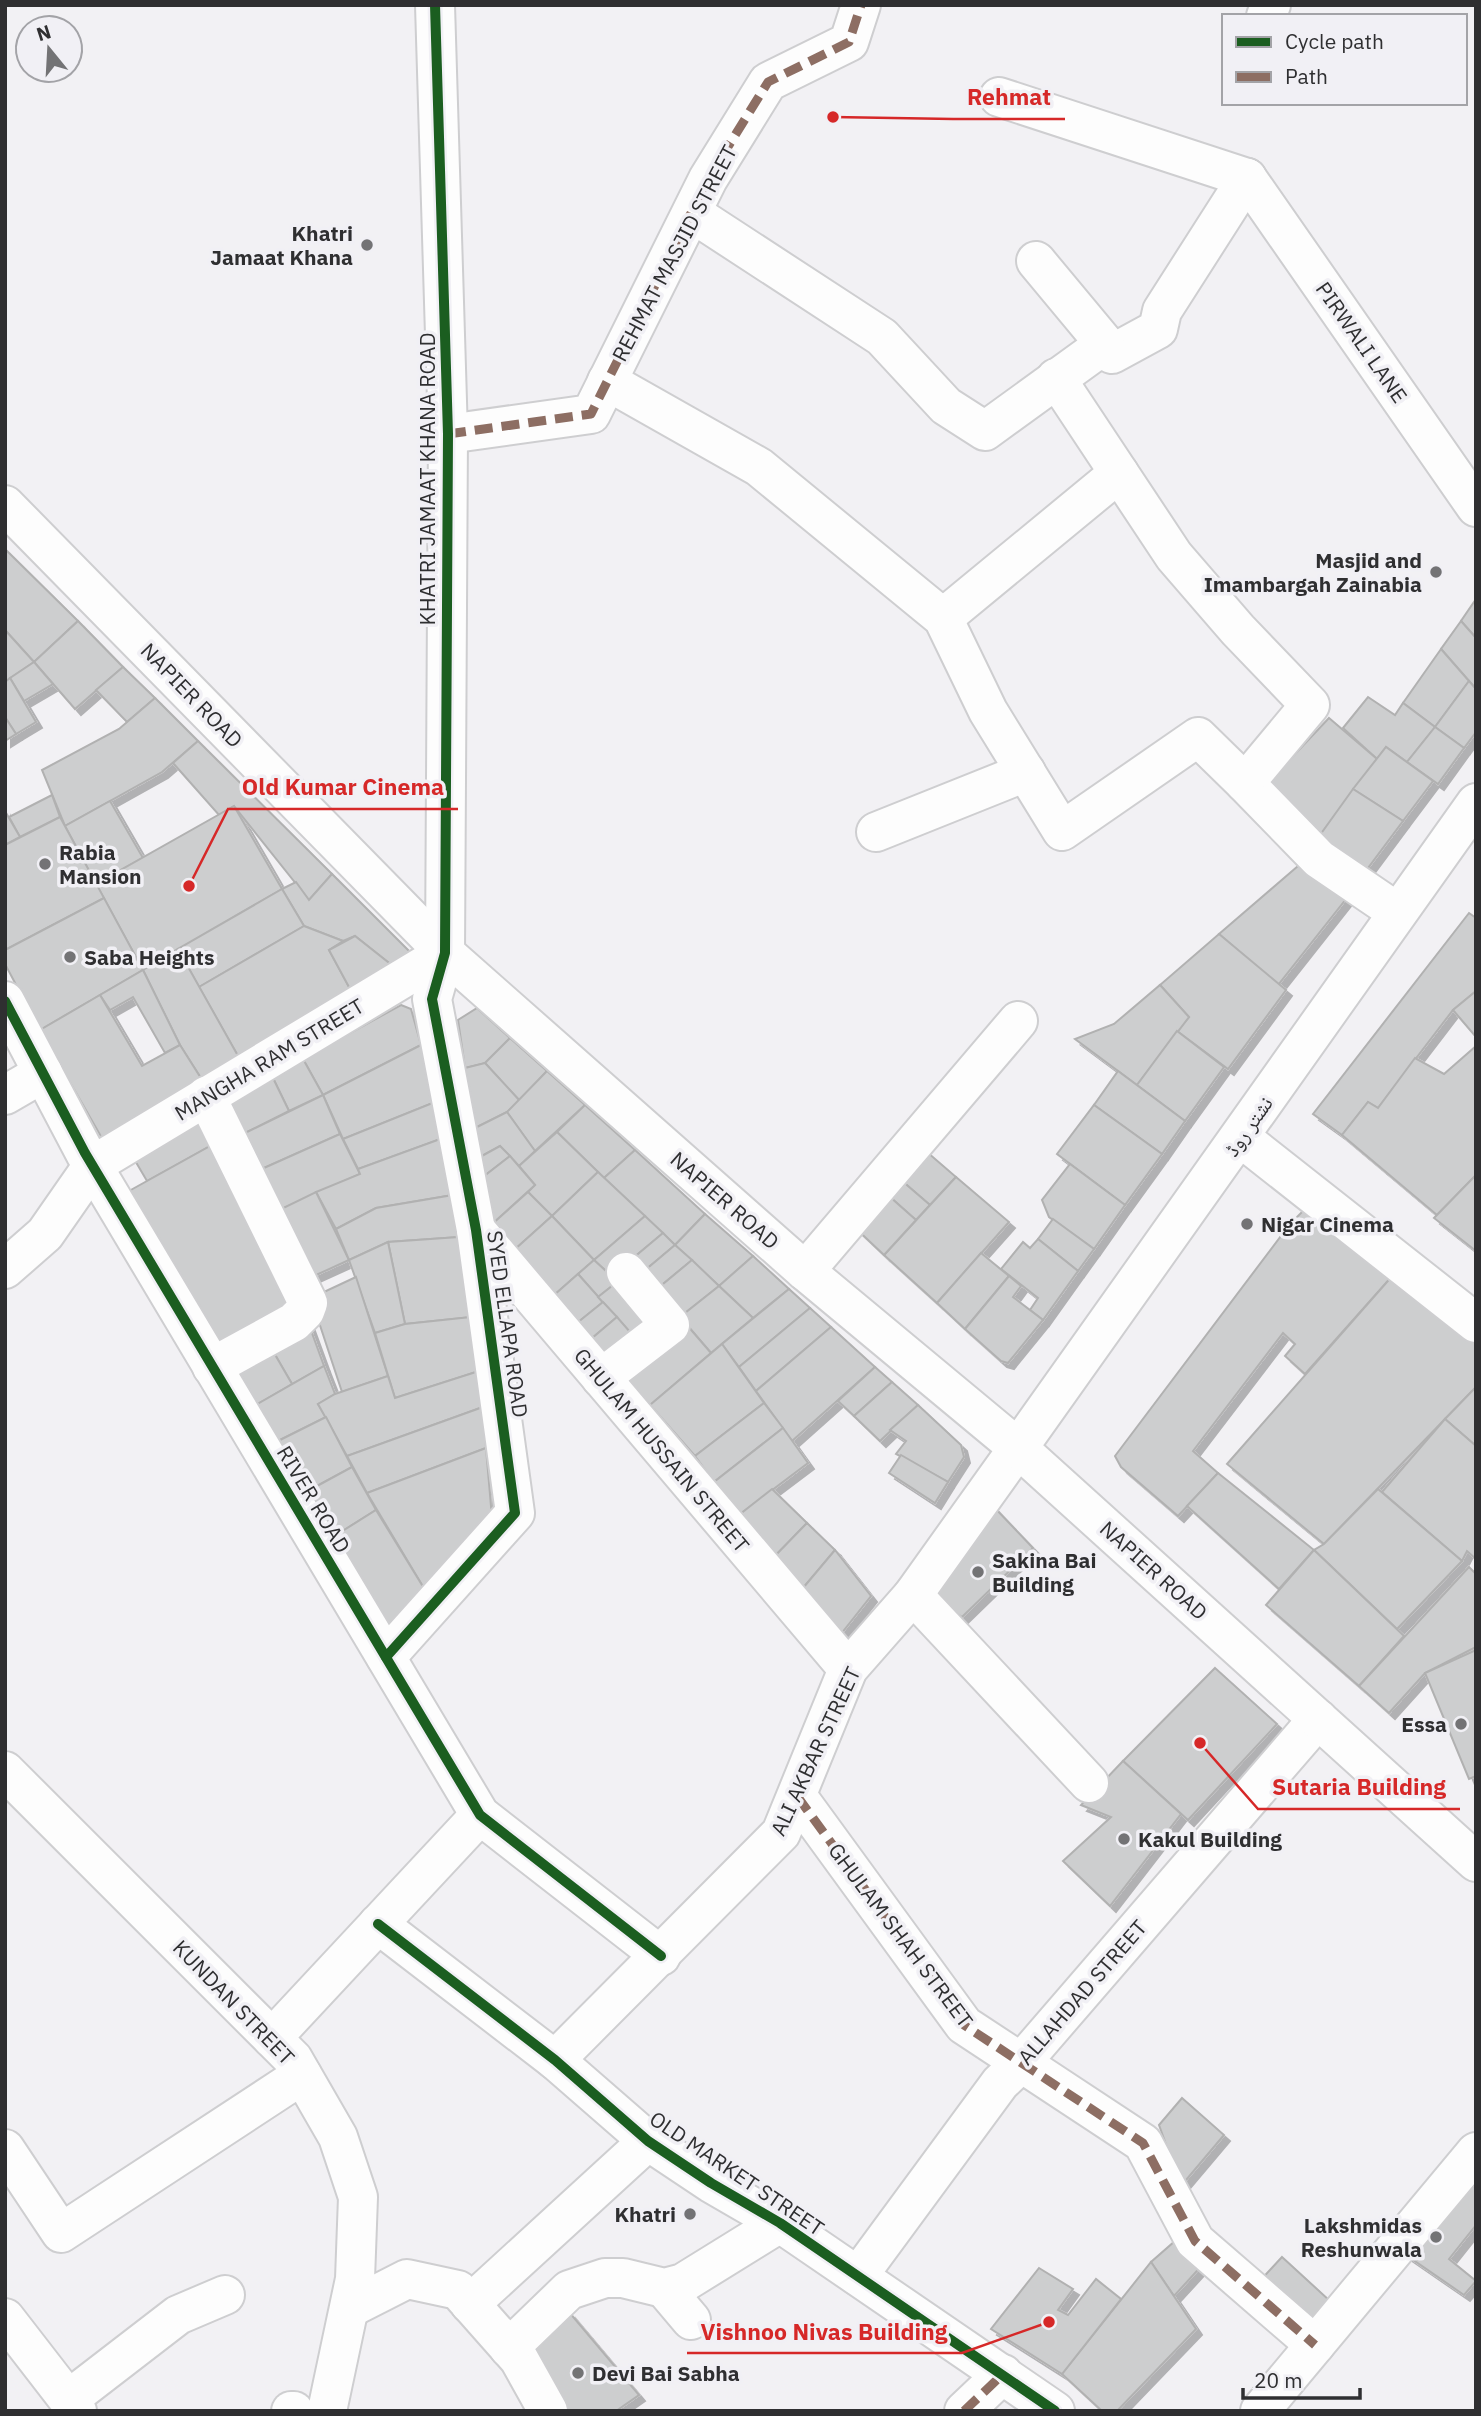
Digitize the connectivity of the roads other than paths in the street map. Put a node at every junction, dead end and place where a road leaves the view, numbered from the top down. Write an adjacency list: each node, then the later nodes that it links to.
1 (435, 5): 10 (street, KHATRI JAMAAT KHANA ROAD)
2 (861, 5): 5 (street, REHMAT MASJID STREET)
3 (999, 97): 4 (street)
4 (1247, 178): 7 (street); 13 (street, PIRWALI LANE)
5 (692, 213): 8 (street); 9 (street, REHMAT MASJID STREET)
6 (1036, 261): 7 (street)
7 (1105, 344): 8 (street)
8 (1056, 378): 11 (street)
9 (607, 382): 10 (street, REHMAT MASJID STREET); 14 (street)
10 (448, 434): 20 (street, KHATRI JAMAAT KHANA ROAD)
11 (1119, 473): 14 (street); 16 (street)
12 (5, 505): 20 (street, NAPIER ROAD)
13 (1476, 507)
14 (943, 618): 15 (street)
15 (1026, 772): 16 (street); 18 (street)
16 (1245, 783): 19 (street)
17 (1476, 803): 19 (street, نشتر روڈ)
18 (876, 832)
19 (1397, 912): 26 (street, نشتر روڈ)
20 (445, 953): 25 (street, MANGHA RAM STREET); 28 (street, SYED ELLAPA ROAD); 30 (street, NAPIER ROAD)
21 (5, 1001): 23 (street, RIVER ROAD)
22 (1018, 1021): 30 (street)
23 (43, 1073): 24 (street); 27 (street, RIVER ROAD)
24 (5, 1095)
25 (206, 1096): 27 (street, MANGHA RAM STREET); 33 (street)
26 (1240, 1138): 32 (street); 35 (street, نشتر روڈ)
27 (93, 1165): 29 (street); 33 (street, RIVER ROAD)
28 (476, 1230): 34 (street, GHULAM HUSSAIN STREET); 37 (street, SYED ELLAPA ROAD)
29 (5, 1269)
30 (805, 1271): 35 (street, NAPIER ROAD)
31 (626, 1272): 34 (street)
32 (1476, 1323)
33 (212, 1367): 37 (street, RIVER ROAD)
34 (601, 1378): 38 (street, GHULAM HUSSAIN STREET)
35 (1018, 1448): 36 (street, ALI AKBAR STREET); 39 (street, NAPIER ROAD)
36 (913, 1595): 38 (street, ALI AKBAR STREET); 41 (street)
37 (386, 1657): 43 (street, RIVER ROAD)
38 (848, 1669): 42 (street, ALI AKBAR STREET)
39 (1318, 1719): 44 (street, NAPIER ROAD); 49 (street, ALLAHDAD STREET)
40 (5, 1771): 47 (street, KUNDAN STREET)
41 (1088, 1783)
42 (797, 1796): 46 (street, ALI AKBAR STREET); 49 (street, GHULAM SHAH STREET)
43 (480, 1815): 45 (street); 46 (street, RIVER ROAD)
44 (1476, 1862)
45 (378, 1924): 47 (street); 48 (street, OLD MARKET STREET)
46 (661, 1956): 48 (street, ALI AKBAR STREET)
47 (272, 2038): 50 (street, KUNDAN STREET)
48 (555, 2060): 51 (street, OLD MARKET STREET)
49 (1020, 2064): 55 (street, ALLAHDAD STREET); 62 (street, GHULAM SHAH STREET)
50 (302, 2075): 52 (street); 59 (street, KUNDAN STREET)
51 (648, 2141): 54 (street, OLD MARKET STREET); 58 (street)
52 (5, 2149)
53 (1476, 2152): 62 (street)
54 (780, 2223): 55 (street, OLD MARKET STREET); 56 (street)
55 (858, 2276): 64 (street, OLD MARKET STREET)
56 (664, 2288): 61 (street); 63 (street)
57 (225, 2295): 65 (street)
58 (470, 2304): 59 (street); 63 (street)
59 (350, 2308): 66 (street, KUNDAN STREET)
60 (5, 2318): 65 (street)
61 (691, 2319)
62 (1315, 2345): 70 (street)
63 (509, 2348): 67 (street)
64 (1003, 2374): 68 (street); 69 (street, OLD MARKET STREET)
65 (73, 2405)
66 (327, 2411)
67 (548, 2411)
68 (964, 2411)
69 (1055, 2411)
70 (1260, 2411)

